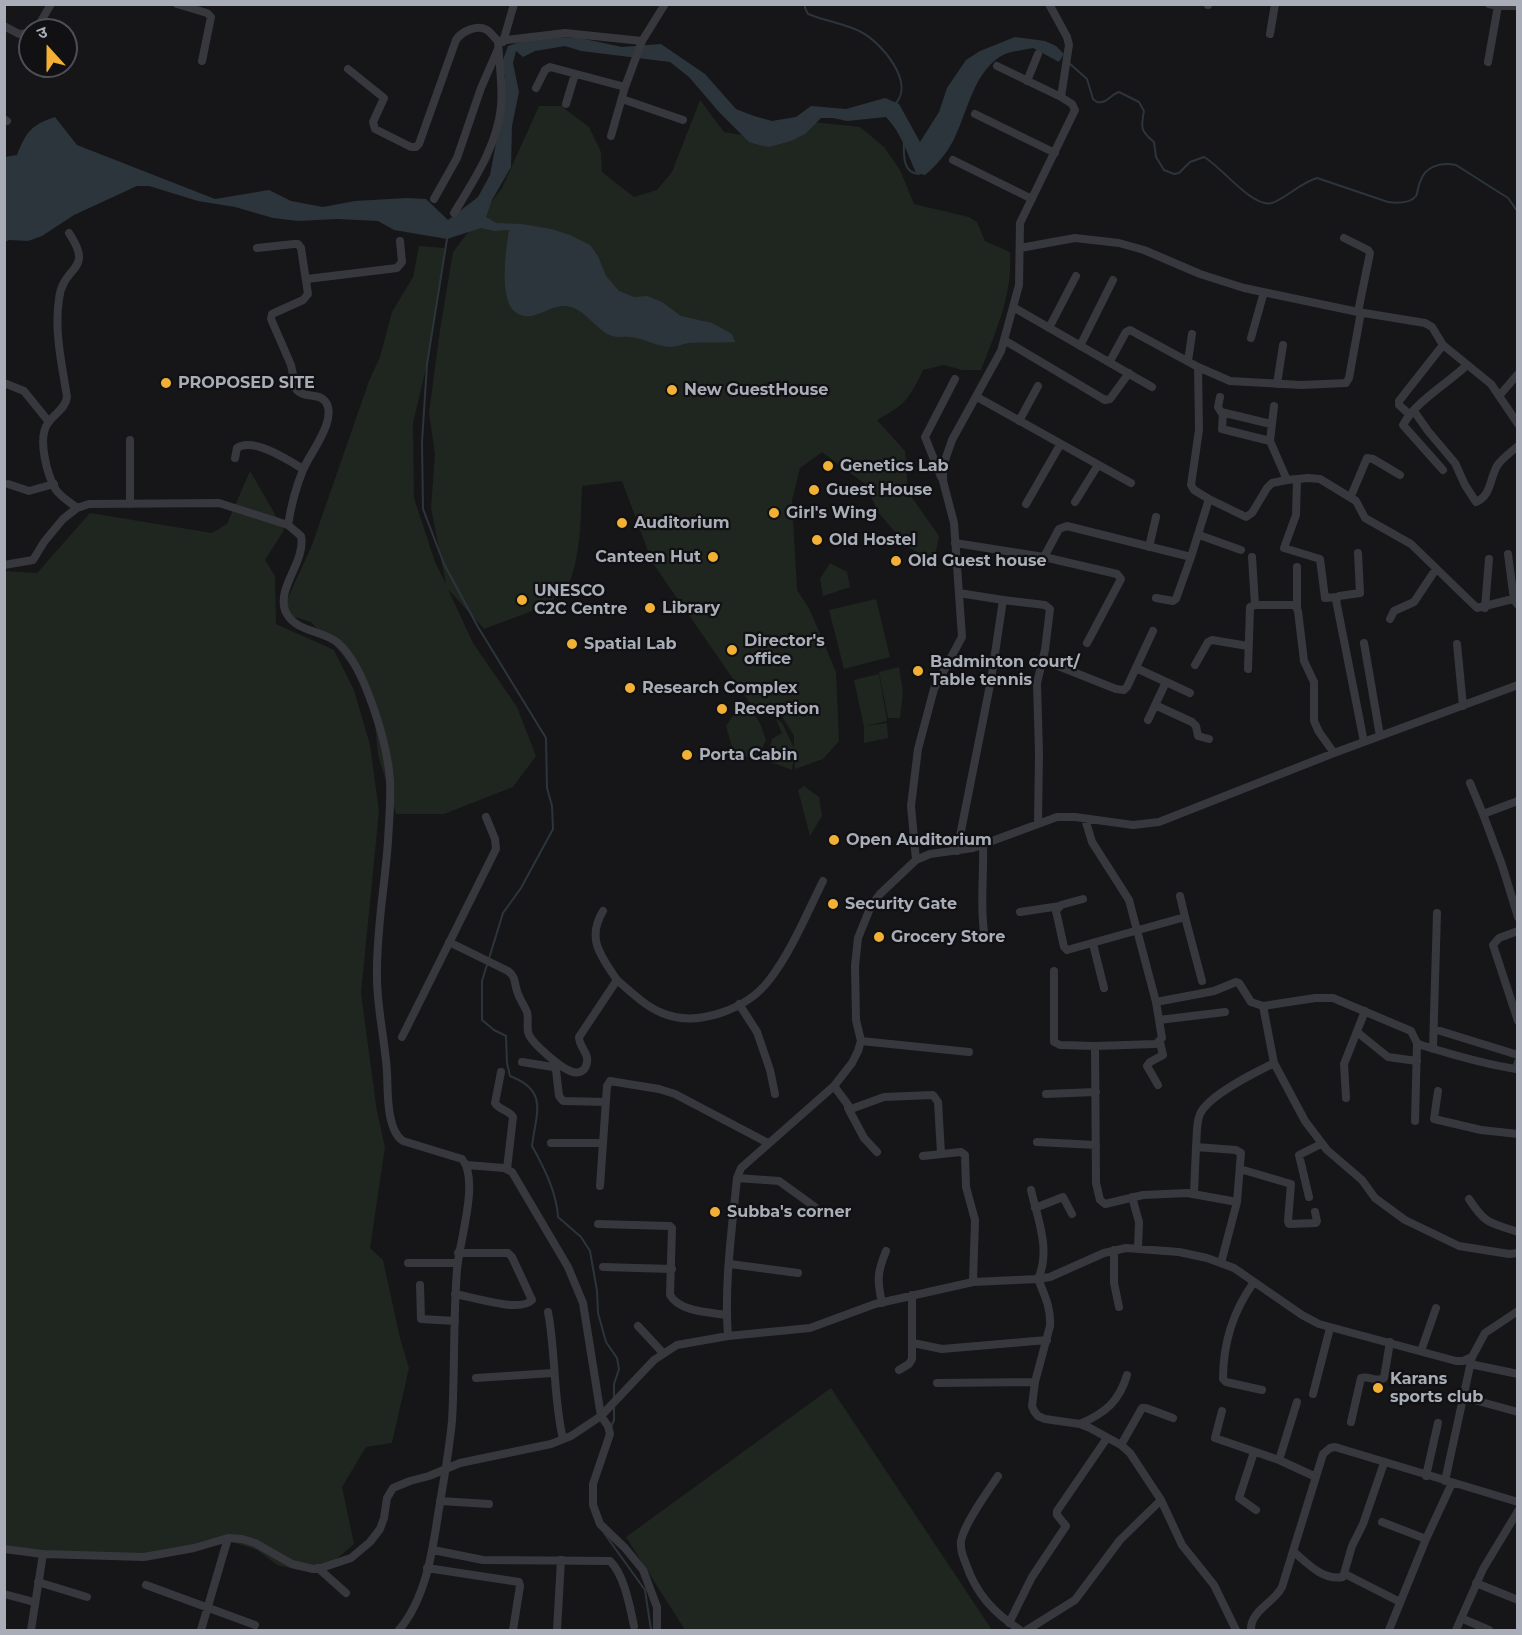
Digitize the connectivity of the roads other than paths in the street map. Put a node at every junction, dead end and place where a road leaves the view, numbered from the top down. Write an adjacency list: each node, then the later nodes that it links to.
1 (51, 4): 10 (street)
2 (514, 4): 15 (street)
3 (665, 4): 14 (street)
4 (1049, 4): 25 (street)
5 (1275, 4): 13 (street)
6 (1489, 4): 8 (street)
7 (182, 5): 17 (street)
8 (1498, 6): 9 (street); 18 (street)
9 (1518, 6)
10 (43, 18)
11 (4, 26): 12 (street)
12 (18, 33)
13 (1270, 34)
14 (642, 43): 15 (street); 23 (street)
15 (500, 44): 20 (street); 33 (street); 35 (street)
16 (1038, 54): 22 (street)
17 (202, 61)
18 (1488, 62)
19 (997, 66): 22 (street)
20 (348, 69)
21 (575, 74): 23 (street); 24 (street); 27 (street)
22 (1027, 81): 25 (street)
23 (626, 87): 26 (street)
24 (536, 88)
25 (1061, 97): 31 (street)
26 (622, 99): 29 (street); 30 (street)
27 (566, 104)
28 (975, 114): 31 (street)
29 (683, 120)
30 (612, 136)
31 (1055, 153): 34 (street)
32 (953, 160): 34 (street)
33 (434, 199)
34 (1032, 199): 40 (street)
35 (454, 213)
36 (69, 233): 72 (street)
37 (1344, 238): 46 (street)
38 (400, 241): 42 (street)
39 (257, 248): 42 (street)
40 (1020, 248): 44 (street); 45 (street)
41 (1076, 276): 47 (street)
42 (307, 279): 81 (street)
43 (1113, 280): 53 (street)
44 (1264, 292): 46 (street); 49 (street)
45 (1013, 307): 47 (street); 50 (street)
46 (1360, 312): 52 (street); 62 (street)
47 (1049, 328): 53 (street)
48 (1192, 334): 55 (street)
49 (1251, 338)
50 (1005, 340): 58 (street); 66 (street)
51 (1283, 345): 62 (street)
52 (1443, 345): 56 (street); 69 (street)
53 (1080, 346): 54 (street)
54 (1110, 361): 55 (street); 58 (street)
55 (1188, 361): 57 (street)
56 (1467, 365): 65 (street); 69 (street)
57 (1198, 368): 62 (street); 91 (street)
58 (1129, 373): 64 (street)
59 (1518, 374): 65 (street)
60 (955, 379): 86 (street)
61 (4, 383): 72 (street)
62 (1277, 384)
63 (1038, 386): 71 (street)
64 (1152, 387)
65 (1499, 396): 74 (street)
66 (977, 397): 71 (street); 86 (street)
67 (1220, 397): 70 (street)
68 (1274, 406): 73 (street)
69 (1411, 412): 78 (street); 82 (street)
70 (1223, 413): 73 (street); 76 (street)
71 (1019, 421): 77 (street)
72 (49, 422): 89 (street)
73 (1271, 424): 76 (street)
74 (1518, 424)
75 (130, 440): 93 (street)
76 (1270, 441): 85 (street)
77 (1060, 445): 80 (street); 94 (street)
78 (1518, 446)
79 (235, 458): 81 (street)
80 (1098, 465): 87 (street); 92 (street)
81 (303, 469): 97 (street)
82 (1443, 470)
83 (1400, 475): 90 (street)
84 (1297, 479): 85 (street); 90 (street); 112 (street)
85 (1287, 480): 91 (street)
86 (943, 481): 99 (street)
87 (1131, 483)
88 (8, 484): 89 (street)
89 (54, 484): 95 (street)
90 (1351, 496): 110 (street)
91 (1209, 499): 98 (street)
92 (1075, 502)
93 (130, 504): 95 (street); 97 (street)
94 (1026, 504)
95 (77, 508): 108 (street)
96 (1156, 517): 100 (street)
97 (288, 525): 209 (street)
98 (1199, 535): 101 (street); 105 (street)
99 (955, 543): 104 (street); 111 (street)
100 (1149, 547): 104 (street); 105 (street)
101 (1241, 550)
102 (1358, 553): 112 (street)
103 (1508, 554): 115 (street)
104 (1044, 556): 121 (street)
105 (1191, 557): 113 (street)
106 (1252, 557): 116 (street)
107 (1489, 559): 118 (street)
108 (4, 565)
109 (1297, 567): 117 (street)
110 (1436, 569): 118 (street); 119 (street)
111 (959, 593): 114 (street); 147 (street)
112 (1338, 597): 137 (street)
113 (1156, 598)
114 (1004, 600): 125 (street); 146 (street)
115 (1516, 603): 118 (street)
116 (1255, 605): 117 (street); 124 (street)
117 (1297, 607): 138 (street)
118 (1485, 608)
119 (1390, 619)
120 (1153, 631): 127 (street)
121 (1087, 643)
122 (1364, 643): 135 (street)
123 (1456, 644): 133 (street)
124 (1248, 646): 126 (street); 128 (street)
125 (1042, 660): 127 (street); 144 (street)
126 (1195, 665)
127 (1136, 668): 129 (street)
128 (1248, 669)
129 (1166, 682): 131 (street); 132 (street)
130 (1518, 685): 133 (street)
131 (1190, 693)
132 (1155, 705): 134 (street); 136 (street)
133 (1462, 706): 135 (street)
134 (1148, 720)
135 (1380, 736): 137 (street)
136 (1209, 739)
137 (1364, 742): 138 (street)
138 (1334, 753): 143 (street)
139 (1470, 783): 141 (street)
140 (1518, 801): 141 (street)
141 (1483, 814): 156 (street)
142 (486, 817): 160 (street)
143 (1085, 819): 144 (street); 158 (street)
144 (1038, 823): 145 (street)
145 (983, 845): 146 (street); 157 (street)
146 (957, 851): 147 (street)
147 (916, 860): 176 (street)
148 (823, 881): 167 (street)
149 (1180, 896): 155 (street)
150 (1083, 899): 151 (street)
151 (1060, 905): 153 (street); 161 (street)
152 (603, 911): 163 (street)
153 (1020, 912)
154 (1437, 913): 173 (street)
155 (1185, 917): 158 (street); 164 (street)
156 (1518, 917)
157 (984, 932)
158 (1137, 932): 161 (street); 166 (street)
159 (1518, 932): 171 (street)
160 (449, 942): 163 (street); 175 (street)
161 (1093, 944): 165 (street)
162 (1054, 971): 179 (street)
163 (617, 980): 167 (street)
164 (1202, 981)
165 (1104, 987)
166 (1156, 1002): 168 (street); 172 (street)
167 (739, 1004): 192 (street)
168 (1263, 1006): 169 (street); 185 (street)
169 (1365, 1011): 174 (street); 178 (street)
170 (1225, 1012): 172 (street)
171 (1517, 1015)
172 (1159, 1020): 177 (street)
173 (1434, 1029): 180 (street); 182 (street)
174 (1357, 1032): 183 (street); 194 (street)
175 (402, 1037)
176 (861, 1041): 181 (street); 189 (street)
177 (1160, 1042): 179 (street); 188 (street)
178 (1417, 1043): 180 (street); 183 (street)
179 (1095, 1046): 191 (street)
180 (1433, 1049): 186 (street)
181 (969, 1052)
182 (1518, 1055)
183 (1417, 1061): 197 (street)
184 (522, 1062): 195 (street)
185 (1274, 1063): 203 (street); 205 (street)
186 (1517, 1067)
187 (501, 1072): 210 (street)
188 (1158, 1084)
189 (834, 1086): 196 (street); 202 (street)
190 (1438, 1091): 198 (street)
191 (1096, 1092): 193 (street); 204 (street)
192 (775, 1094)
193 (1046, 1094)
194 (1346, 1098)
195 (606, 1102): 201 (street); 202 (street)
196 (848, 1108): 206 (street); 207 (street)
197 (1415, 1121)
198 (1518, 1134)
199 (1037, 1142): 204 (street)
200 (551, 1143): 201 (street)
201 (603, 1143): 213 (street)
202 (768, 1143): 212 (street)
203 (1321, 1144): 217 (street); 230 (street)
204 (1096, 1145): 216 (street)
205 (1196, 1147): 211 (street); 215 (street)
206 (877, 1152)
207 (941, 1153): 208 (street); 239 (street)
208 (923, 1156)
209 (467, 1165): 210 (street); 229 (street)
210 (507, 1169): 273 (street)
211 (1240, 1169): 219 (street); 222 (street)
212 (737, 1178): 220 (street); 234 (street)
213 (600, 1186)
214 (1031, 1190): 221 (street)
215 (1194, 1193): 216 (street); 219 (street)
216 (1132, 1197): 226 (street)
217 (1308, 1197)
218 (1469, 1199): 225 (street)
219 (1237, 1202): 233 (street)
220 (815, 1206)
221 (1035, 1208): 223 (street); 238 (street)
222 (1315, 1212)
223 (1072, 1214)
224 (598, 1224): 236 (street)
225 (1518, 1232)
226 (1138, 1248): 228 (street); 233 (street)
227 (886, 1251): 244 (street)
228 (1114, 1251): 238 (street); 245 (street)
229 (458, 1253): 232 (street); 242 (street)
230 (1518, 1253)
231 (408, 1263): 232 (street)
232 (458, 1263): 242 (street)
233 (1221, 1263): 240 (street)
234 (730, 1264): 237 (street); 249 (street)
235 (603, 1267): 236 (street)
236 (672, 1269): 249 (street)
237 (798, 1274)
238 (1038, 1280): 239 (street); 254 (street)
239 (973, 1282): 243 (street)
240 (1254, 1282): 252 (street); 267 (street)
241 (420, 1286): 250 (street)
242 (455, 1294): 250 (street)
243 (912, 1295): 244 (street); 256 (street)
244 (882, 1303): 253 (street)
245 (1119, 1307)
246 (1436, 1308): 257 (street)
247 (1518, 1311): 259 (street)
248 (548, 1312): 261 (street)
249 (726, 1315): 253 (street)
250 (455, 1321): 284 (street)
251 (638, 1326): 258 (street)
252 (1330, 1328): 255 (street); 268 (street)
253 (728, 1336): 258 (street)
254 (1047, 1340): 256 (street); 265 (street)
255 (1390, 1342): 257 (street); 275 (street)
256 (913, 1343): 260 (street)
257 (1421, 1351): 259 (street)
258 (663, 1353): 273 (street)
259 (1471, 1360): 262 (street); 269 (street)
260 (899, 1370)
261 (554, 1373): 264 (street); 279 (street)
262 (1518, 1374)
263 (1127, 1375): 277 (street)
264 (476, 1378)
265 (1035, 1382): 266 (street); 277 (street)
266 (937, 1383)
267 (1262, 1390)
268 (1313, 1394)
269 (1464, 1397): 272 (street); 288 (street)
270 (1297, 1402): 282 (street)
271 (1222, 1411): 281 (street)
272 (1518, 1412)
273 (601, 1416): 279 (street); 325 (street)
274 (1173, 1418): 280 (street)
275 (1351, 1422)
276 (1438, 1423): 286 (street)
277 (1080, 1424): 278 (street)
278 (1107, 1438): 280 (street); 317 (street)
279 (563, 1439): 284 (street)
280 (1121, 1445): 289 (street)
281 (1254, 1452): 282 (street); 293 (street)
282 (1279, 1460): 287 (street)
283 (1384, 1463): 286 (street); 287 (street); 305 (street)
284 (447, 1468): 290 (street); 304 (street)
285 (998, 1476): 317 (street)
286 (1426, 1476): 288 (street)
287 (1316, 1477): 300 (street)
288 (1449, 1482): 291 (street); 297 (street)
289 (1161, 1500): 327 (street); 328 (street)
290 (440, 1501): 292 (street); 299 (street)
291 (1518, 1502)
292 (489, 1504)
293 (1256, 1510)
294 (1518, 1511): 307 (street)
295 (1382, 1522): 297 (street)
296 (228, 1538): 301 (street); 304 (street); 315 (street)
297 (1426, 1539): 314 (street)
298 (4, 1548): 301 (street)
299 (433, 1550): 302 (street); 303 (street)
300 (1293, 1551): 305 (street); 329 (street)
301 (43, 1554): 306 (street)
302 (561, 1560): 319 (street); 324 (street)
303 (427, 1568): 322 (street); 323 (street)
304 (318, 1569): 309 (street)
305 (1345, 1574): 314 (street)
306 (38, 1582): 311 (street); 313 (street)
307 (1476, 1583): 312 (street); 316 (street)
308 (146, 1585): 315 (street)
309 (346, 1593)
310 (4, 1594): 313 (street)
311 (87, 1598)
312 (1518, 1600)
313 (34, 1602): 320 (street)
314 (1400, 1602): 330 (street)
315 (208, 1608): 318 (street); 321 (street)
316 (1461, 1618): 331 (street); 332 (street)
317 (1009, 1623): 326 (street)
318 (255, 1625)
319 (634, 1626)
320 (31, 1630)
321 (201, 1630)
322 (399, 1630)
323 (513, 1630)
324 (557, 1630)
325 (657, 1630)
326 (1020, 1630)
327 (1027, 1630)
328 (1236, 1630)
329 (1251, 1630)
330 (1389, 1630)
331 (1456, 1630)
332 (1489, 1630)

